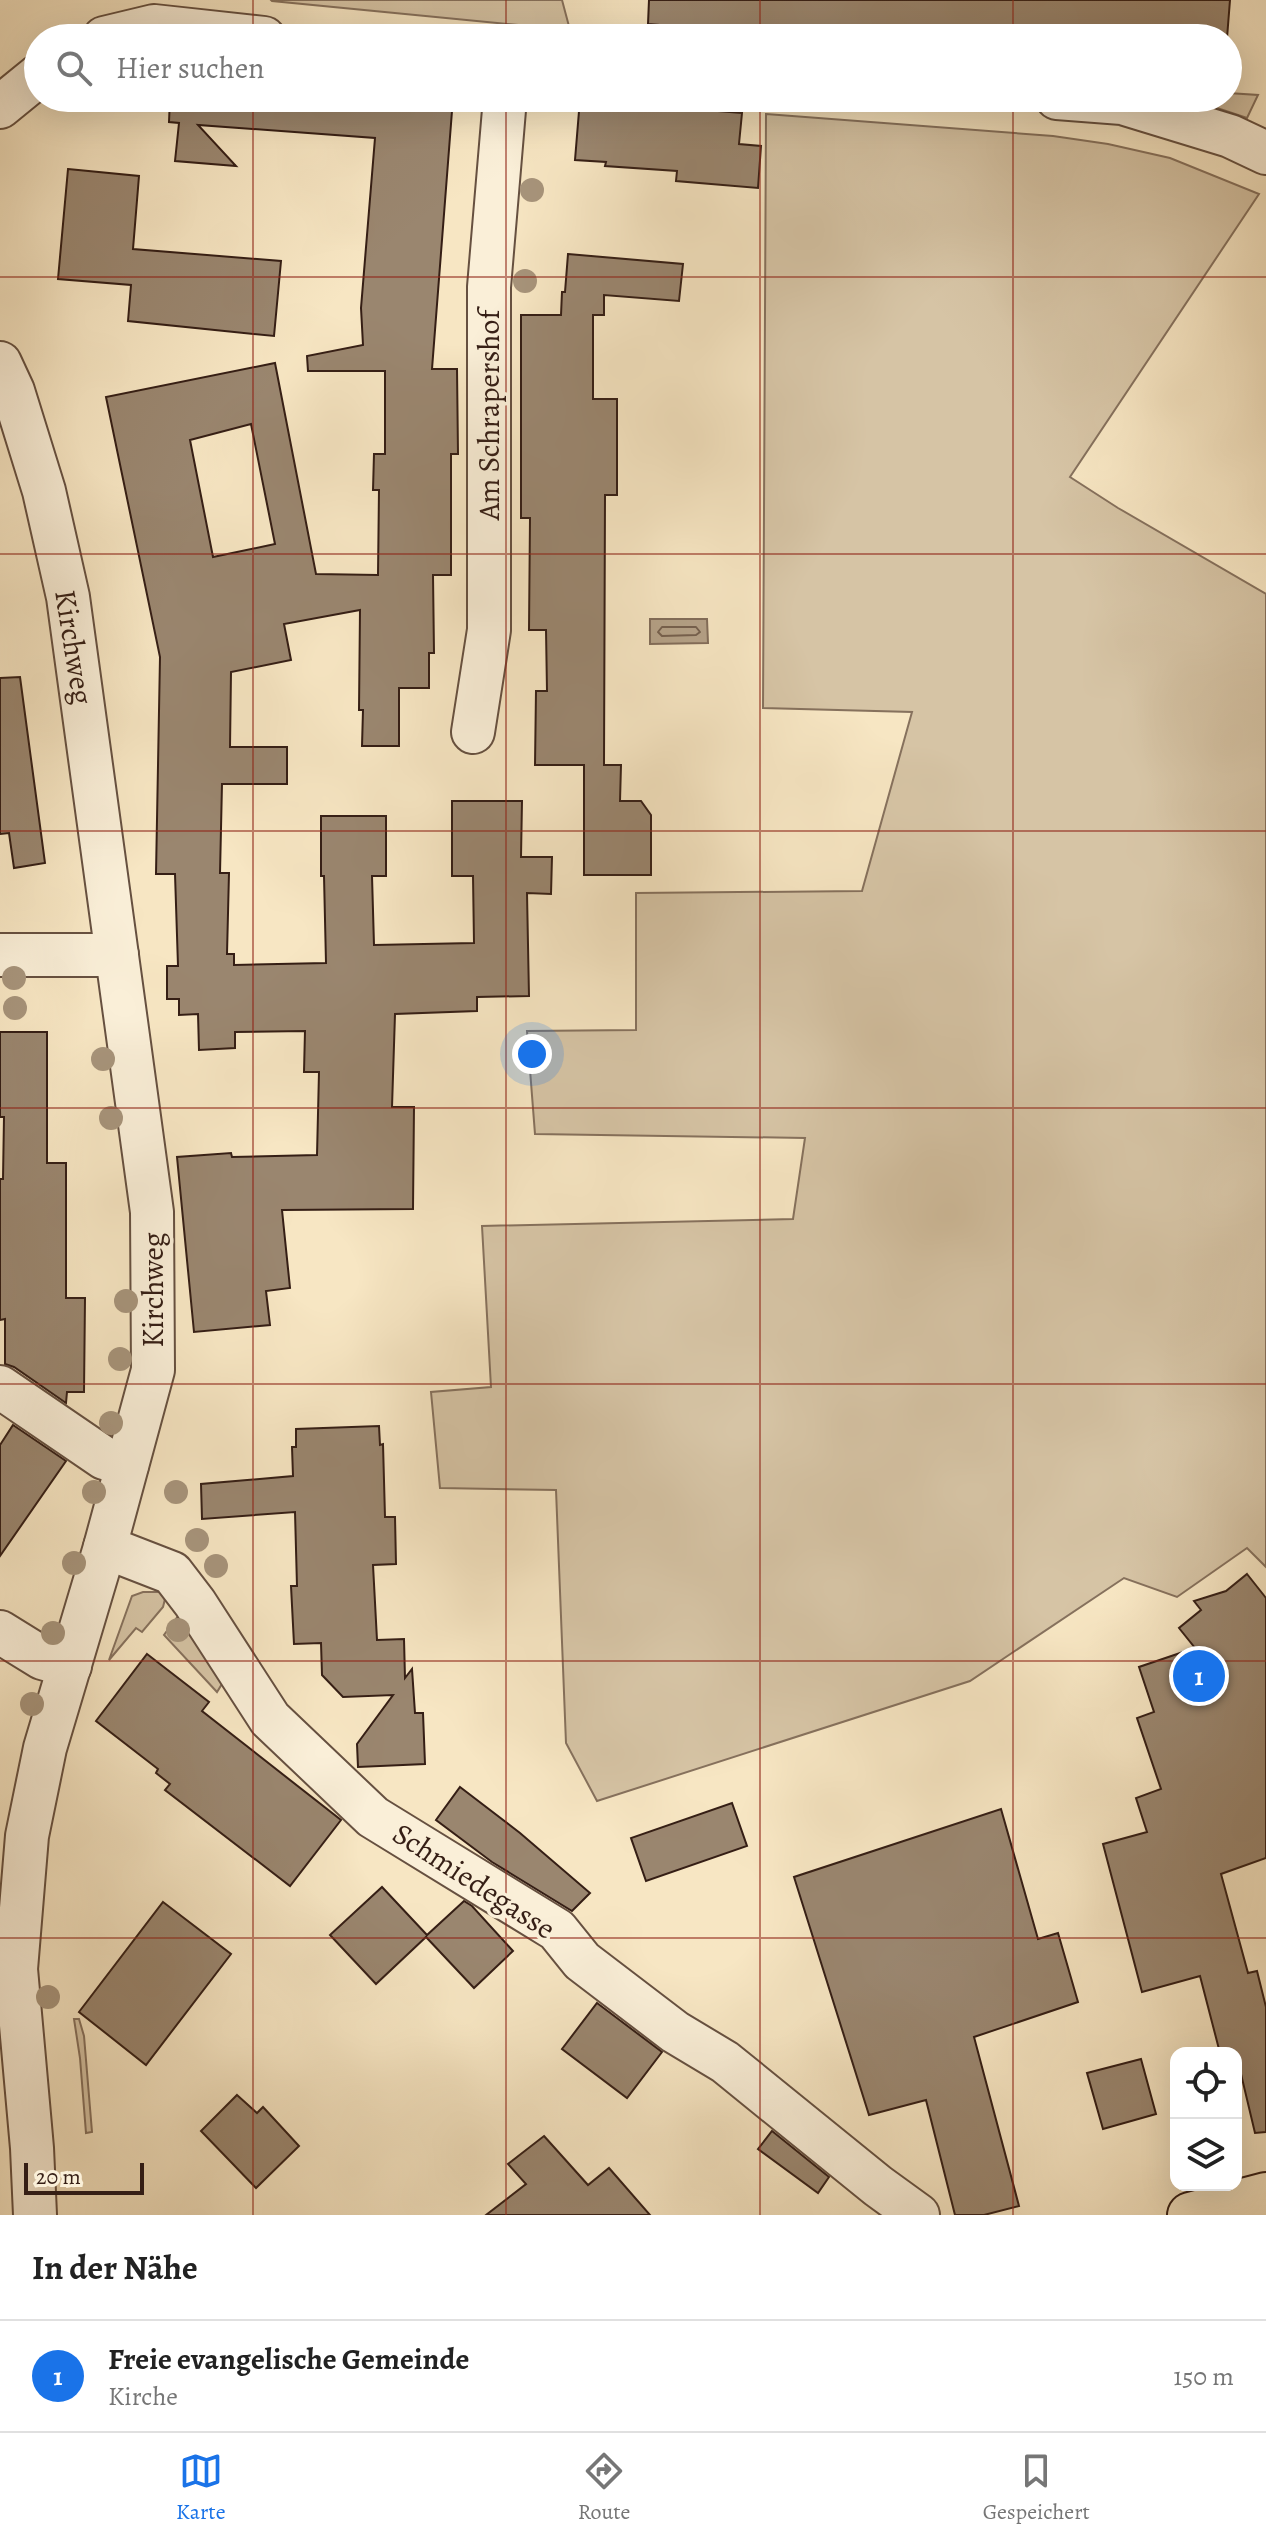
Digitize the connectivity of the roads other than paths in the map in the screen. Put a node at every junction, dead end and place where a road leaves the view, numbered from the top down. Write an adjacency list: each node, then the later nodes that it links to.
1 (217, 16): 2 (street)
2 (167, 24)
3 (24, 87): 4 (street)
4 (0, 107)
5 (504, 112): 9 (street, Am Schrapershof)
6 (1151, 112): 7 (street)
7 (1266, 153)
8 (0, 363): 11 (street, Kirchweg)
9 (473, 732)
10 (0, 955): 11 (street)
11 (117, 955): 13 (street, Kirchweg)
12 (0, 1387): 13 (street)
13 (127, 1465): 14 (street, Kirchweg)
14 (105, 1547): 16 (street, Kirchweg); 19 (street, Schmiedegasse)
15 (0, 1632): 16 (street)
16 (70, 1666): 18 (street, Kirchweg)
17 (1266, 2195): 20 (main road)
18 (35, 2215)
19 (918, 2215)
20 (1190, 2215)

